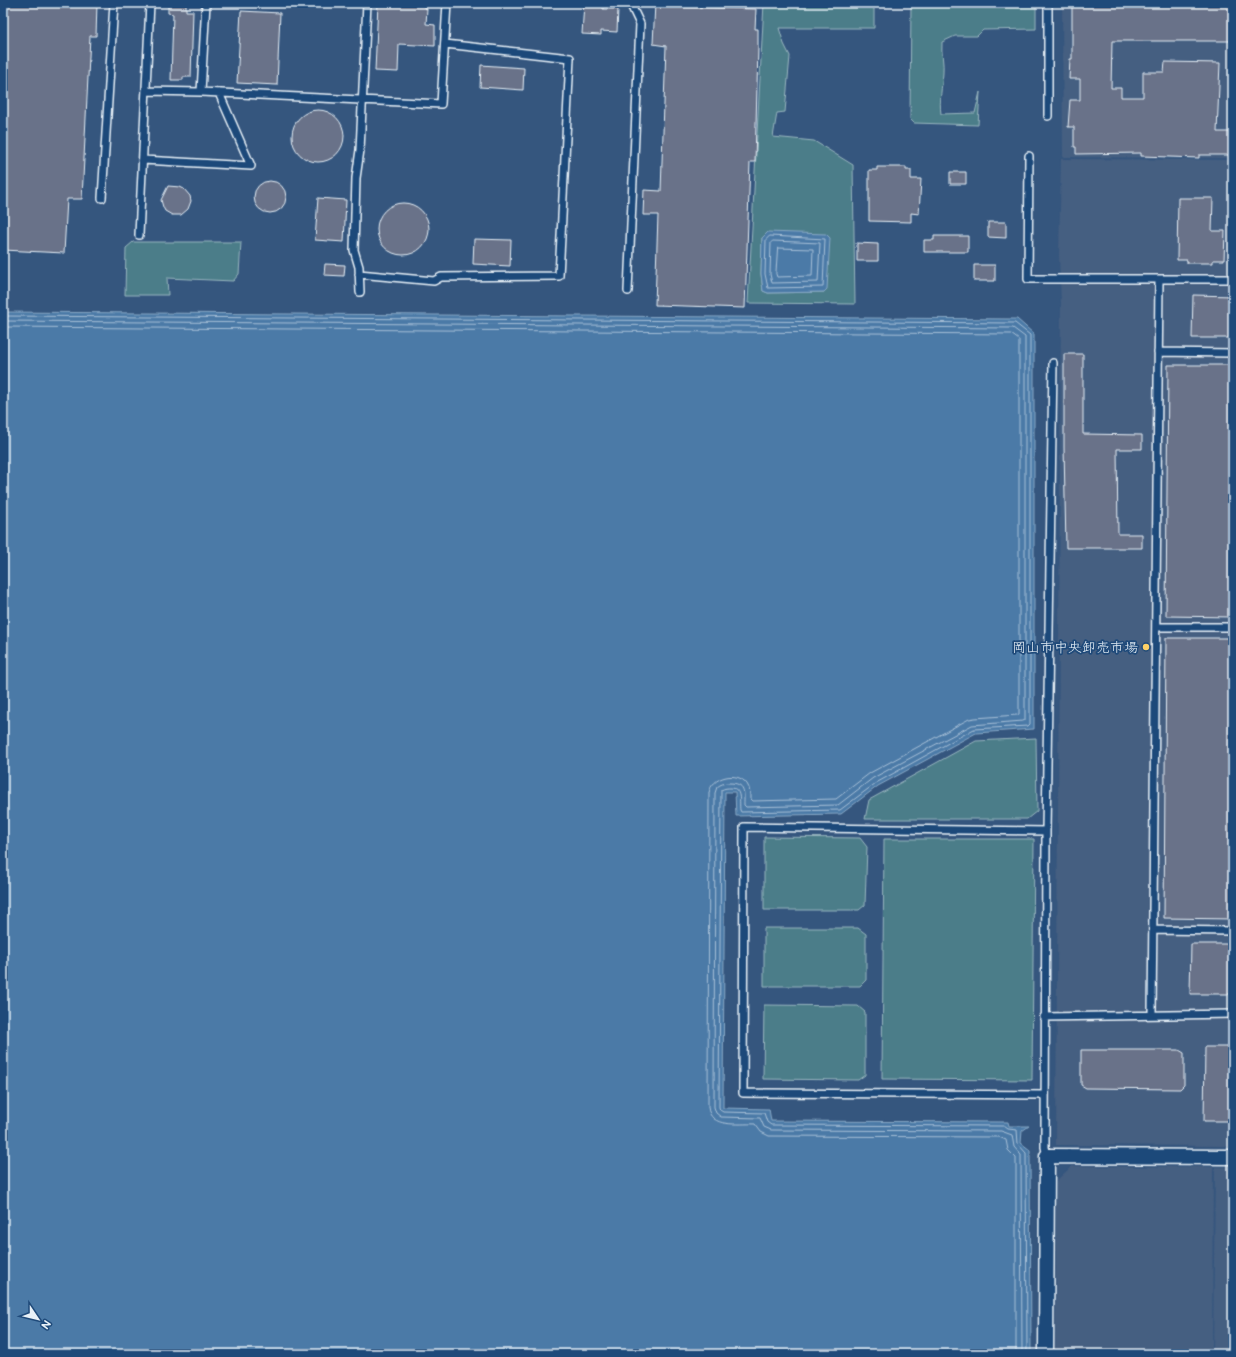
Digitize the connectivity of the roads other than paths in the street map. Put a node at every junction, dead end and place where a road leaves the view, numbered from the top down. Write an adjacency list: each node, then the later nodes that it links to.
1 (114, 3): 16 (lane)
2 (150, 3): 9 (lane)
3 (206, 3): 10 (lane)
4 (367, 3): 12 (lane)
5 (447, 3): 8 (lane)
6 (630, 3): 21 (lane)
7 (1048, 3): 13 (lane)
8 (445, 44): 12 (lane); 18 (lane)
9 (146, 91): 10 (lane); 15 (lane)
10 (201, 92): 11 (lane)
11 (219, 93): 12 (lane); 15 (lane)
12 (362, 100): 18 (lane)
13 (1048, 116)
14 (1029, 156): 19 (lane)
15 (143, 160): 17 (lane)
16 (102, 198)
17 (139, 235)
18 (360, 274): 22 (lane)
19 (1159, 279): 20 (lane); 23 (lane)
20 (1233, 279)
21 (628, 291)
22 (360, 292)
23 (1158, 352): 24 (lane); 26 (lane)
24 (1233, 353)
25 (1053, 363): 28 (lane)
26 (1156, 627): 27 (lane); 29 (lane)
27 (1233, 627)
28 (1046, 831): 33 (lane); 34 (lane)
29 (1153, 930): 30 (lane); 32 (lane)
30 (1233, 931)
31 (1233, 1014): 32 (lane)
32 (1152, 1015): 33 (lane)
33 (1044, 1016): 34 (lane)
34 (1045, 1095): 35 (lane)
35 (1047, 1156): 36 (street); 37 (street)
36 (1233, 1157)
37 (1046, 1354)

